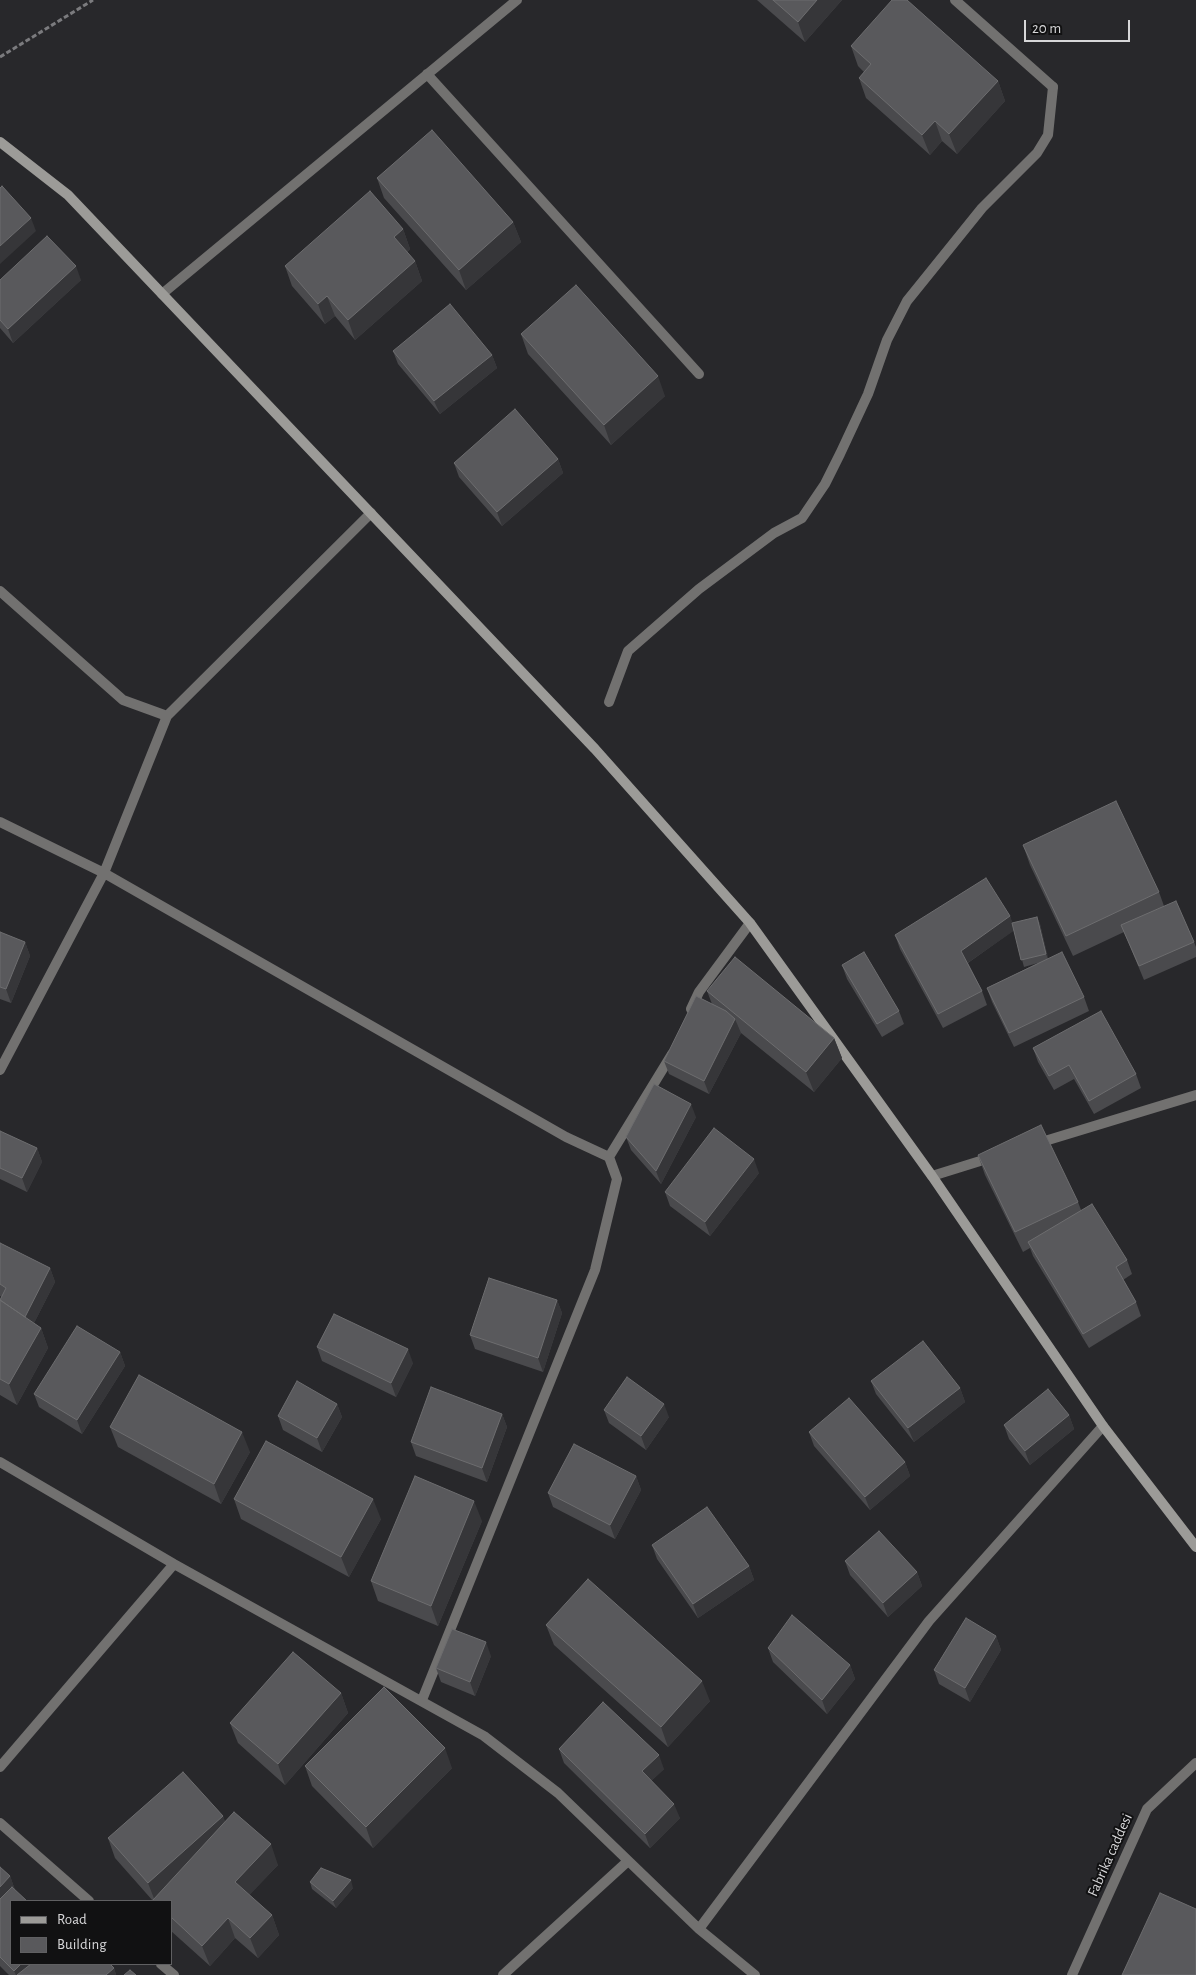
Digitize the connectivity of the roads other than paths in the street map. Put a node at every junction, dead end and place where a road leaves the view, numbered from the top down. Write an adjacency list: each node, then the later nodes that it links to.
1 (517, 0): 3 (street)
2 (955, 0): 9 (street)
3 (427, 74): 5 (street); 6 (street)
4 (0, 142): 5 (street)
5 (162, 294): 7 (street)
6 (700, 374)
7 (371, 513): 10 (street); 13 (street)
8 (0, 591): 10 (street)
9 (609, 702)
10 (167, 716): 12 (street)
11 (0, 822): 12 (street)
12 (104, 873): 16 (street); 20 (street)
13 (750, 923): 14 (street); 21 (street)
14 (688, 1018)
15 (676, 1044): 20 (street)
16 (0, 1070)
17 (1196, 1095): 18 (street)
18 (1026, 1147)
19 (1007, 1153): 21 (street)
20 (609, 1157): 26 (street)
21 (932, 1176): 22 (street)
22 (1103, 1426): 24 (street); 32 (street)
23 (0, 1462): 25 (street)
24 (1196, 1547)
25 (174, 1564): 26 (street); 28 (street)
26 (422, 1700): 30 (street)
27 (1196, 1763): 37 (street, Fabrika caddesi)
28 (0, 1767)
29 (0, 1823): 31 (street)
30 (628, 1861): 32 (street); 35 (street)
31 (88, 1900)
32 (699, 1929): 36 (street)
33 (162, 1965): 34 (street)
34 (174, 1975)
35 (503, 1975)
36 (755, 1975)
37 (1072, 1975)

